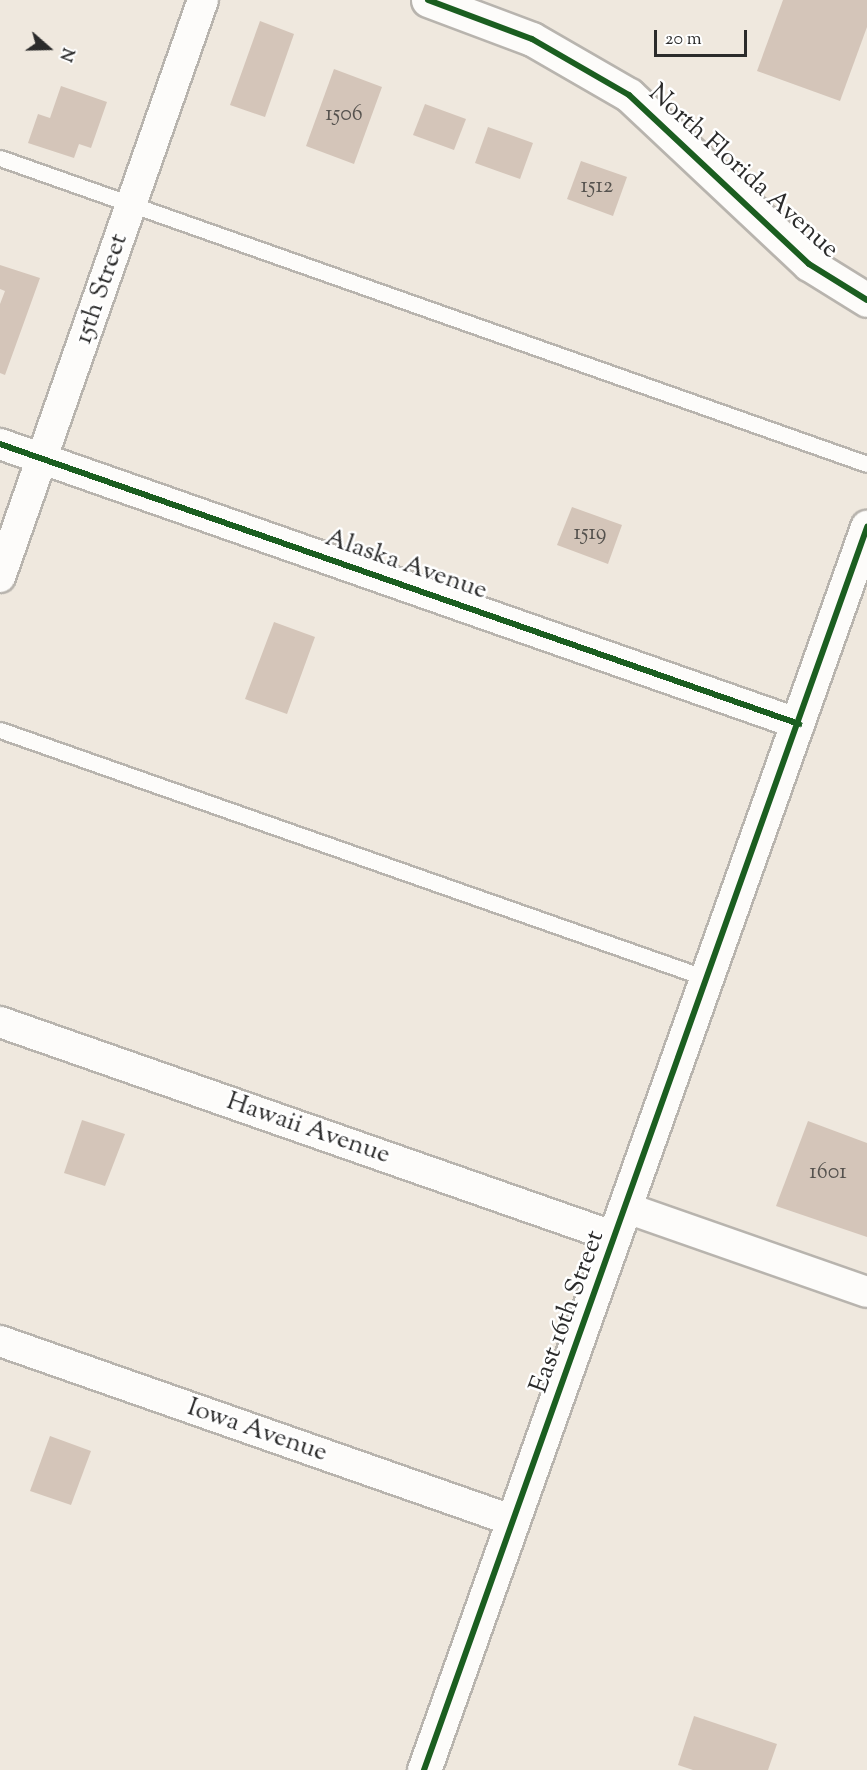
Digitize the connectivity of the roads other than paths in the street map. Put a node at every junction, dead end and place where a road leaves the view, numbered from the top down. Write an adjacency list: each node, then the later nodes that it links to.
1 (202, 0): 4 (street, 15th Street)
2 (428, 0): 5 (street, North Florida Avenue)
3 (0, 159): 4 (lane)
4 (131, 205): 7 (street, 15th Street); 8 (lane)
5 (867, 300)
6 (0, 444): 7 (street, Alaska Avenue)
7 (43, 459): 10 (street, 15th Street); 11 (street, Alaska Avenue)
8 (867, 464)
9 (867, 527): 11 (street, East 16th Street)
10 (0, 577)
11 (799, 724): 13 (street, East 16th Street)
12 (0, 730): 13 (lane)
13 (709, 979): 15 (street, East 16th Street)
14 (0, 1022): 15 (street, Hawaii Avenue)
15 (621, 1222): 16 (street, Hawaii Avenue); 18 (street, East 16th Street)
16 (867, 1292)
17 (0, 1341): 18 (street, Iowa Avenue)
18 (514, 1521): 19 (street, East 16th Street)
19 (424, 1770)

